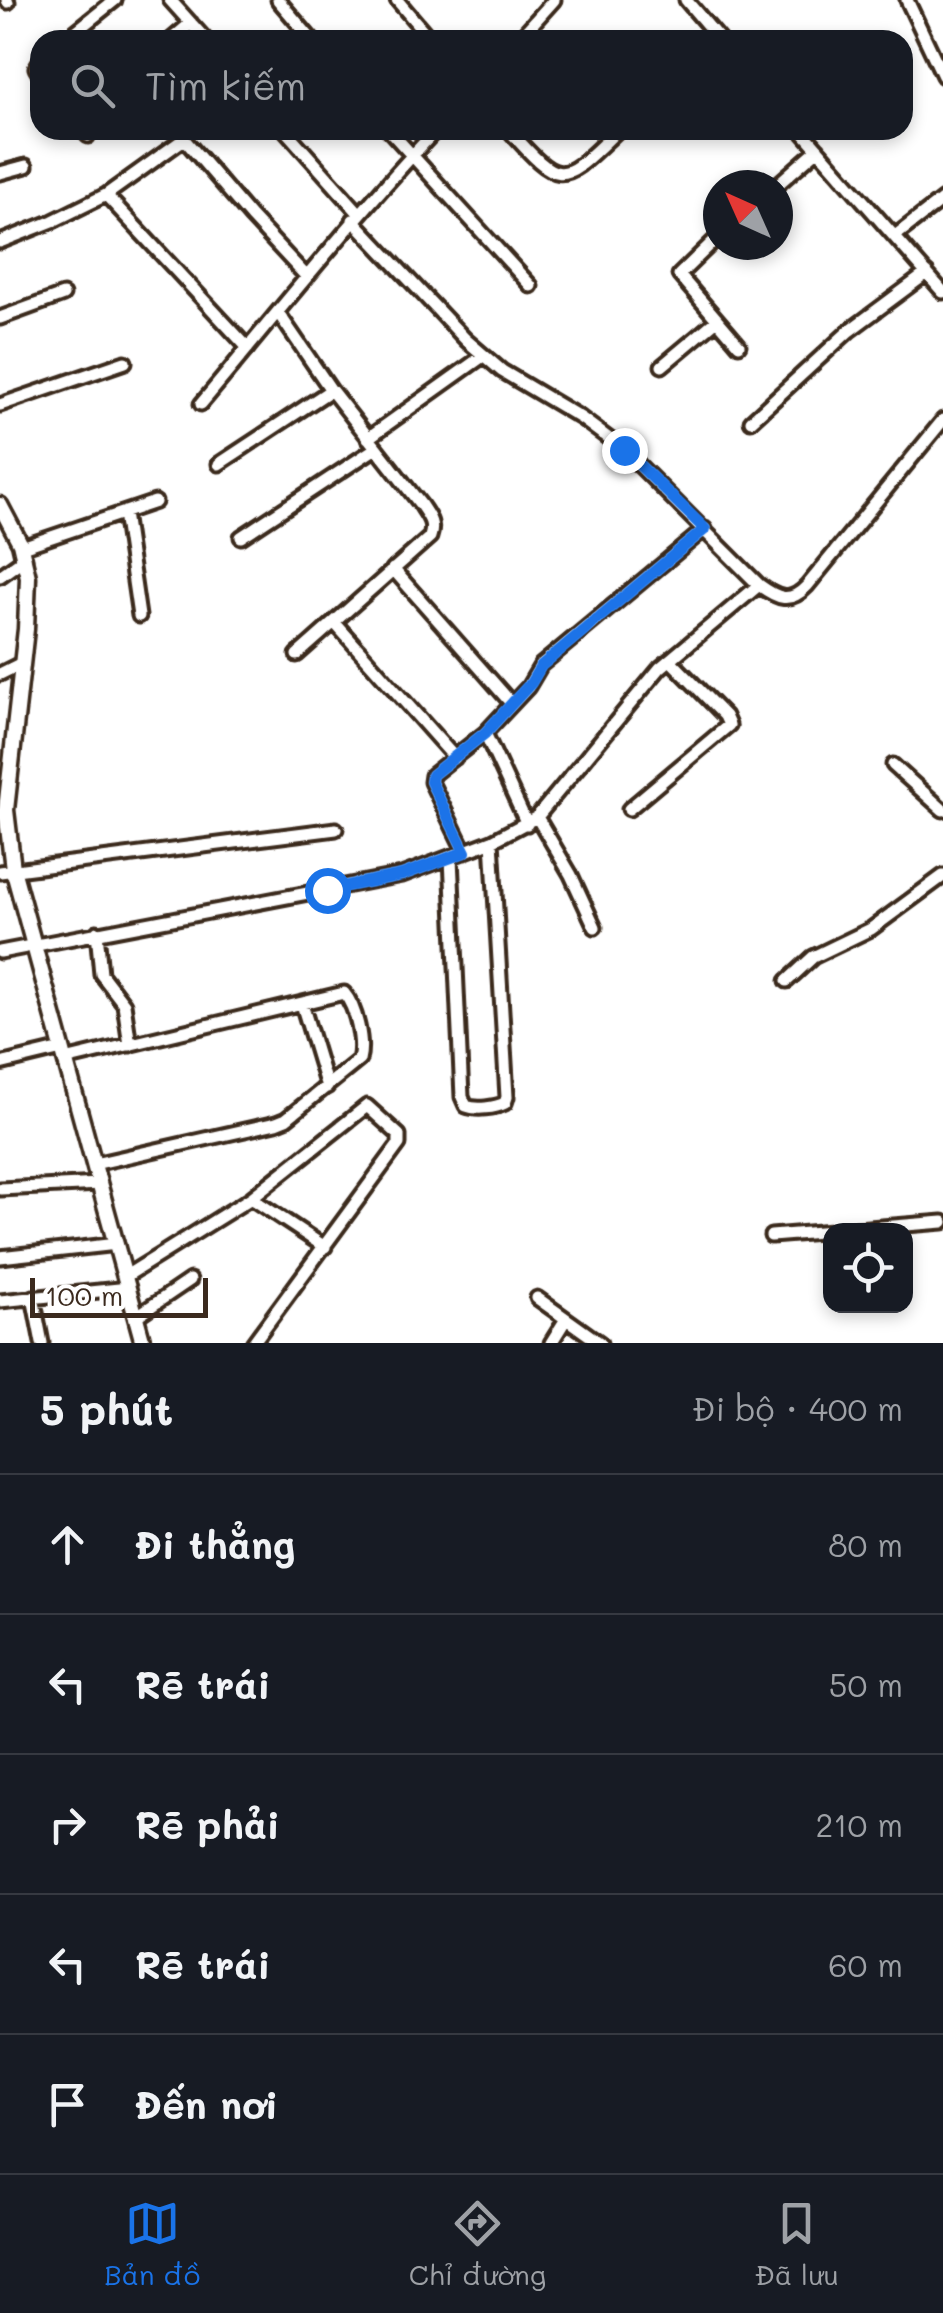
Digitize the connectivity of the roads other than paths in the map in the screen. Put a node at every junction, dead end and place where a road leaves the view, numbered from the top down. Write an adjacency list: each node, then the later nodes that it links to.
1 (115, 0): 9 (street)
2 (170, 0): 8 (street)
3 (278, 0): 12 (street)
4 (397, 0): 13 (street)
5 (554, 0): 14 (street)
6 (686, 0): 15 (street)
7 (907, 0): 16 (street)
8 (191, 24): 10 (street); 11 (street)
9 (78, 30)
10 (184, 30)
11 (197, 30)
12 (304, 30)
13 (422, 30)
14 (527, 30)
15 (710, 30)
16 (943, 76)
17 (183, 140): 30 (street)
18 (185, 140): 37 (street)
19 (294, 140): 32 (street)
20 (398, 140): 26 (street)
21 (427, 140): 26 (street)
22 (518, 140): 23 (street)
23 (608, 140)
24 (809, 140): 25 (street)
25 (818, 149): 28 (street); 33 (street)
26 (412, 156): 32 (street); 38 (street)
27 (26, 166): 29 (street)
28 (793, 171)
29 (0, 172)
30 (106, 195): 34 (street); 45 (street)
31 (943, 199): 33 (street)
32 (356, 216): 37 (street); 46 (street)
33 (895, 236): 36 (street)
34 (0, 242)
35 (703, 251): 43 (street)
36 (927, 274): 39 (street); 53 (street)
37 (306, 276): 41 (street)
38 (531, 286)
39 (943, 292)
40 (62, 296): 42 (street)
41 (279, 314): 45 (street); 49 (street)
42 (0, 318)
43 (717, 320): 44 (street); 48 (street)
44 (739, 344)
45 (248, 348): 50 (street)
46 (484, 356): 54 (street); 59 (street)
47 (125, 362): 51 (street)
48 (662, 366)
49 (331, 390): 54 (street); 55 (street)
50 (201, 404)
51 (0, 405)
52 (943, 420): 64 (street)
53 (751, 421)
54 (372, 443): 60 (street); 62 (street)
55 (219, 464)
56 (155, 502): 58 (street)
57 (0, 505): 61 (street)
58 (124, 512): 61 (street); 65 (street)
59 (705, 529): 64 (street); 71 (street)
60 (242, 536)
61 (23, 553): 63 (street); 69 (street)
62 (393, 569): 66 (street); 71 (street)
63 (0, 576)
64 (759, 586): 68 (street)
65 (139, 616)
66 (334, 622): 67 (street); 73 (street)
67 (296, 655)
68 (670, 660): 75 (street); 78 (street)
69 (22, 662): 70 (street); 76 (street)
70 (0, 674)
71 (512, 704): 72 (street)
72 (485, 733): 73 (street); 78 (street)
73 (455, 758): 81 (street)
74 (892, 765): 77 (street)
75 (630, 809)
76 (3, 810): 83 (street)
77 (943, 810)
78 (532, 820): 80 (street); 85 (street)
79 (336, 829): 83 (street)
80 (492, 841): 81 (street); 82 (street)
81 (465, 852): 82 (street)
82 (450, 858): 86 (street)
83 (6, 870): 87 (street)
84 (943, 876): 89 (street)
85 (596, 927)
86 (96, 932): 87 (street); 91 (street)
87 (32, 944): 88 (street); 92 (street)
88 (0, 952)
89 (787, 982)
90 (302, 1004): 91 (street); 94 (street); 94 (street)
91 (130, 1045): 92 (street)
92 (64, 1054): 93 (street); 95 (street)
93 (0, 1064)
94 (327, 1087): 95 (street)
95 (94, 1164): 96 (street)
96 (100, 1184): 97 (street); 101 (street)
97 (0, 1189)
98 (251, 1198): 102 (street); 102 (street); 105 (street)
99 (943, 1222): 100 (street)
100 (771, 1236)
101 (117, 1244): 103 (street); 105 (street)
102 (324, 1246): 113 (street)
103 (0, 1256)
104 (190, 1280): 109 (street)
105 (128, 1282): 106 (street); 109 (street)
106 (33, 1298): 108 (street); 112 (street)
107 (537, 1298): 110 (street)
108 (0, 1301)
109 (137, 1316): 111 (street)
110 (566, 1319): 114 (street); 115 (street)
111 (146, 1340)
112 (42, 1343)
113 (253, 1343)
114 (551, 1343)
115 (600, 1343)

